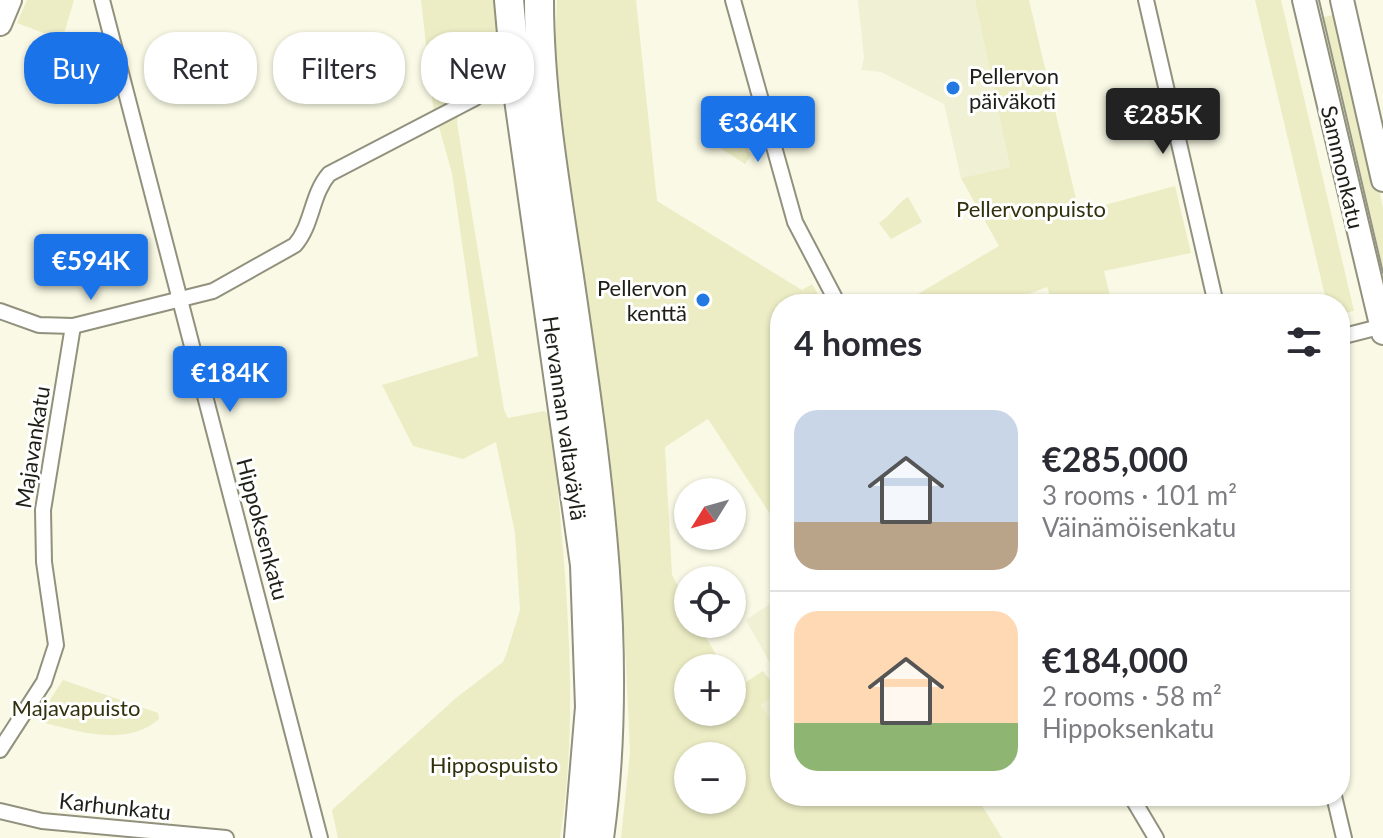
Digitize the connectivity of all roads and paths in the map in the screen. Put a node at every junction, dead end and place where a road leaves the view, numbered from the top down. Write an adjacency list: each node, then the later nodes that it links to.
1 (102, 0): 12 (street, Hippoksenkatu)
2 (509, 0): 23 (highway, Hervannan valtaväylä)
3 (539, 0): 24 (highway, Hervannan valtaväylä)
4 (733, 0): 10 (street)
5 (1146, 0): 11 (street)
6 (1304, 0): 15 (main road, Sammonkatu)
7 (1342, 0): 9 (main road, Sammonkatu)
8 (463, 104): 12 (street)
9 (1383, 180)
10 (833, 294)
11 (1214, 294)
12 (181, 299): 14 (street); 22 (street, Hippoksenkatu)
13 (0, 311): 14 (street)
14 (73, 326): 17 (street, Majavankatu)
15 (1382, 328): 16 (street)
16 (1350, 335)
17 (0, 750)
18 (1137, 806): 25 (street)
19 (1336, 806): 26 (street)
20 (0, 811): 21 (street, Karhunkatu)
21 (226, 838)
22 (320, 838)
23 (579, 838)
24 (599, 838)
25 (1156, 838)
26 (1344, 838)

